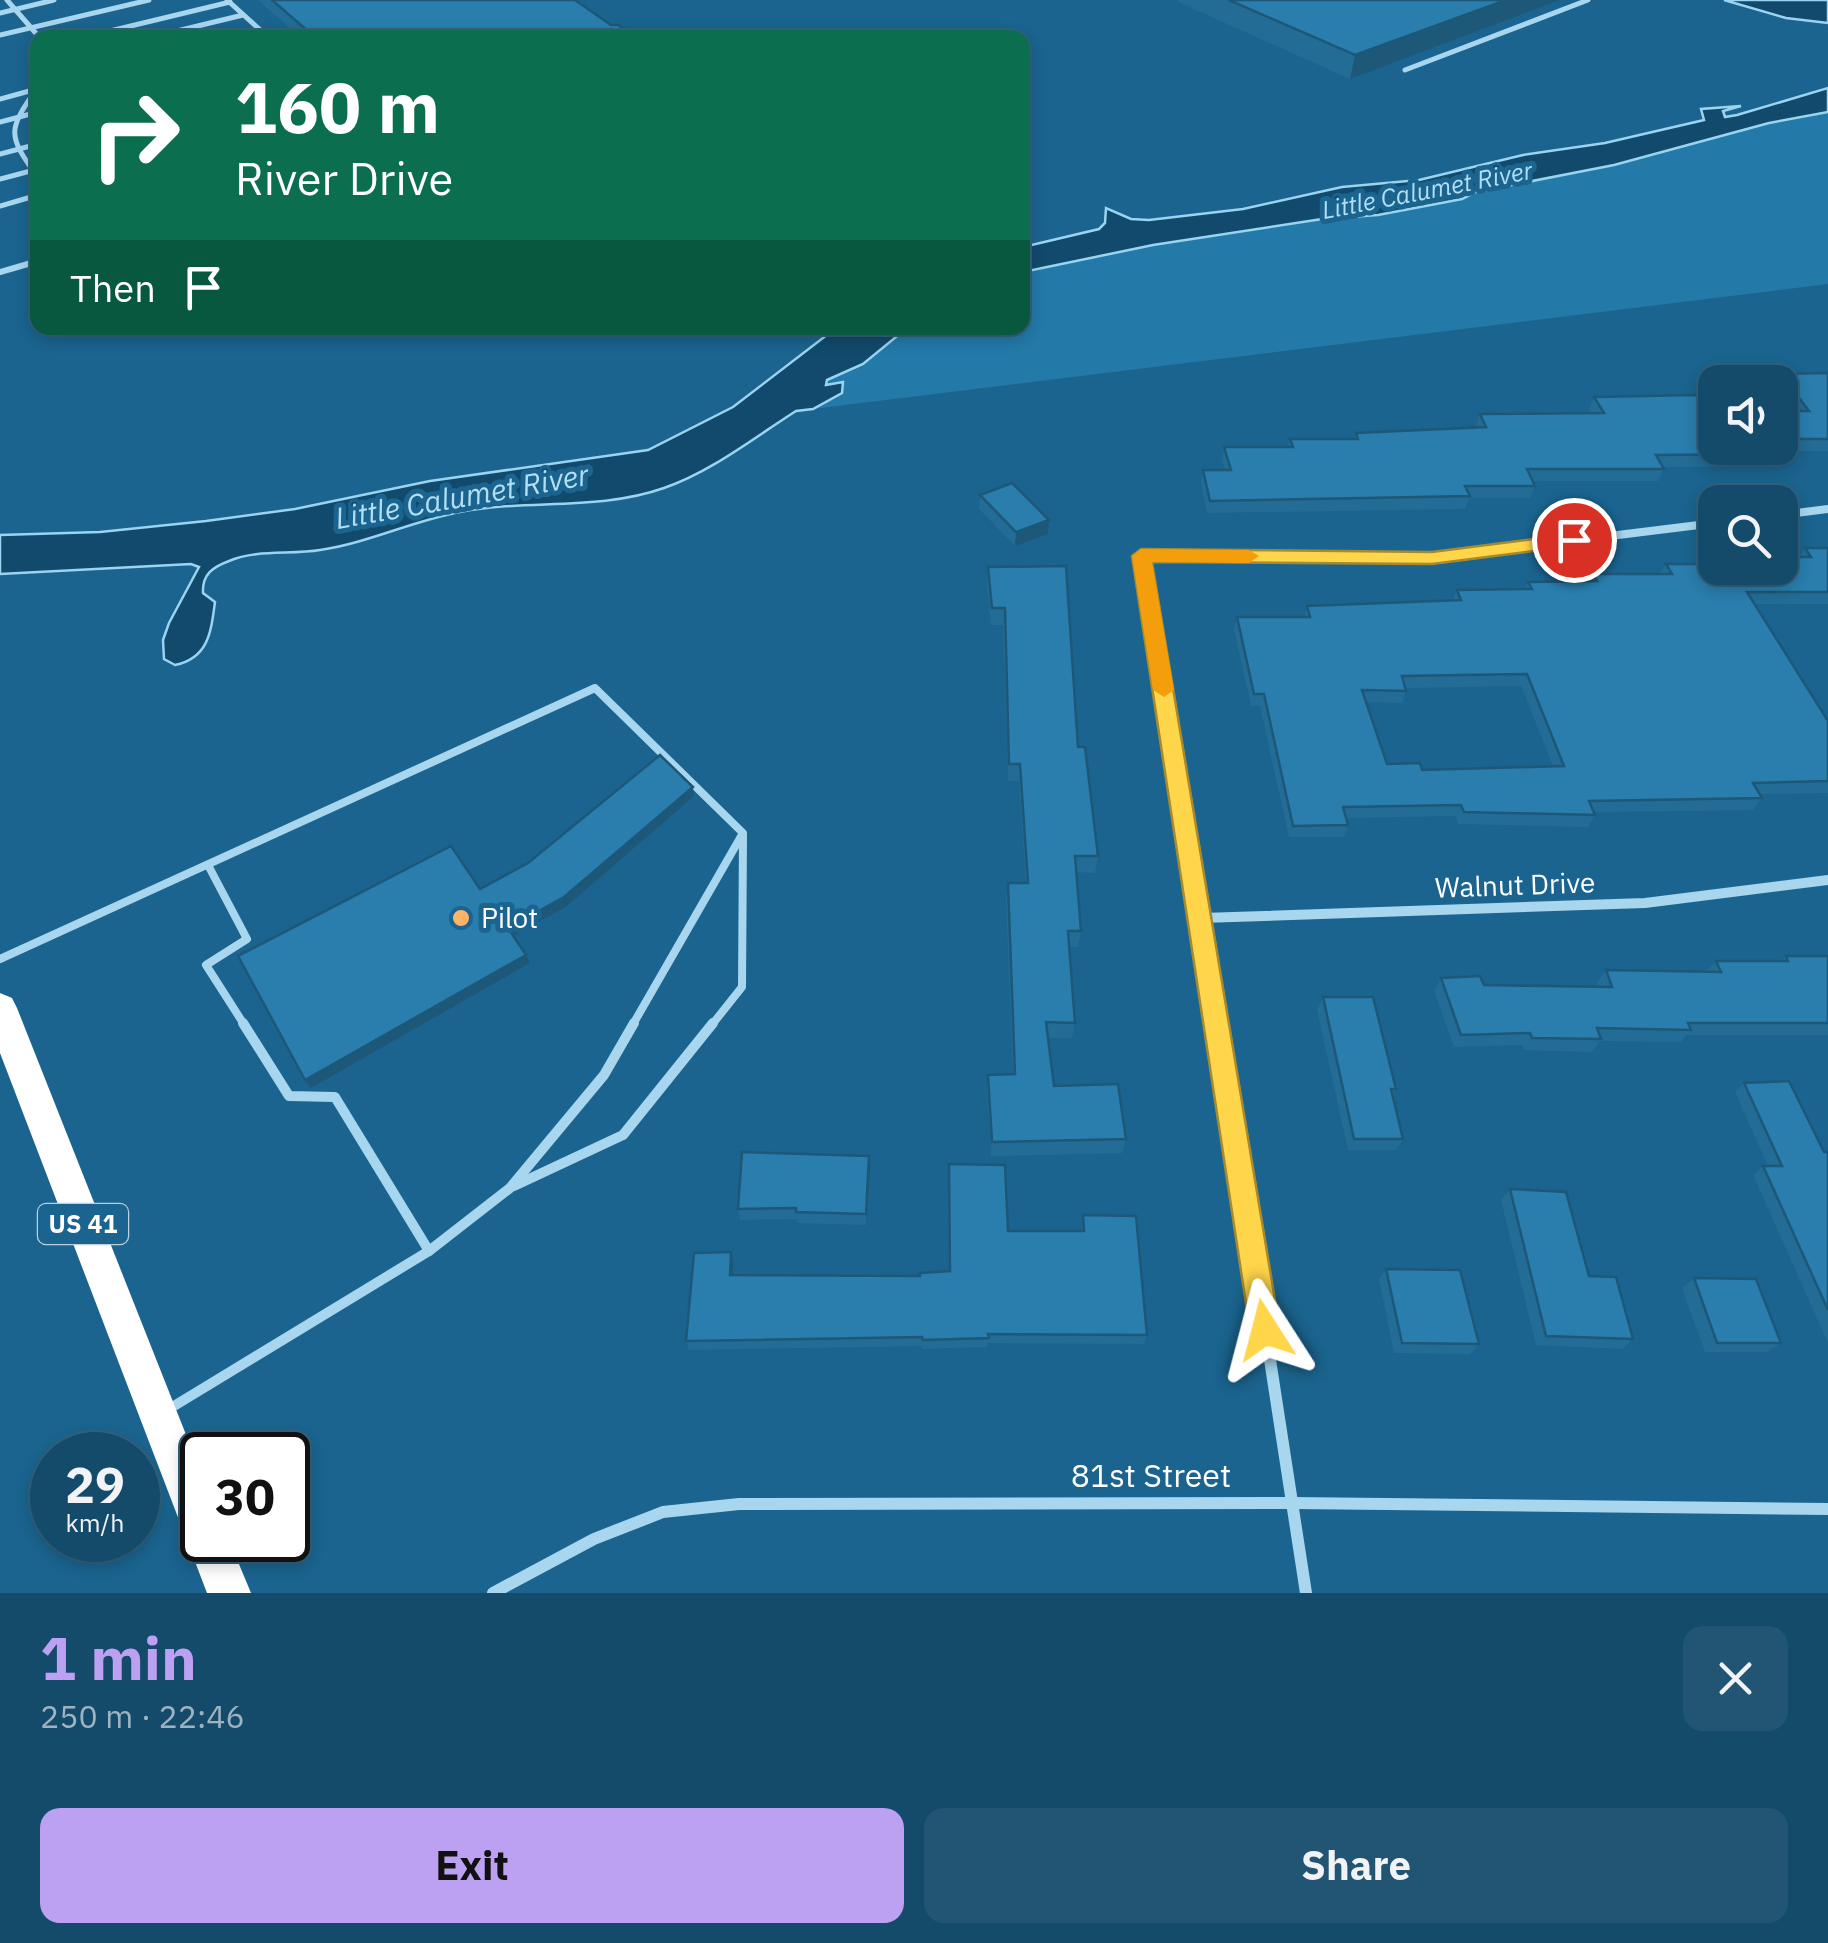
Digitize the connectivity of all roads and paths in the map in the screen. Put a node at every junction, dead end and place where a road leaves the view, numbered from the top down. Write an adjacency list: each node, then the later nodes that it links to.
1 (6, 0): 6 (lane)
2 (54, 0): 6 (lane)
3 (148, 0): 9 (lane)
4 (1588, 0): 15 (lane)
5 (229, 1): 8 (lane); 11 (lane)
6 (14, 9): 7 (lane); 9 (lane)
7 (0, 12)
8 (243, 14): 12 (lane); 13 (lane)
9 (30, 27): 10 (lane); 14 (lane)
10 (33, 30)
11 (113, 30)
12 (180, 30)
13 (260, 30)
14 (0, 35)
15 (1405, 70)
16 (0, 88): 18 (lane)
17 (30, 91): 18 (lane)
18 (3, 98)
19 (30, 99): 21 (lane)
20 (30, 114): 21 (lane)
21 (16, 118): 22 (lane); 24 (lane)
22 (0, 122)
23 (30, 146): 24 (lane)
24 (15, 150): 25 (lane); 26 (lane)
25 (0, 154)
26 (30, 166)
27 (30, 171): 28 (lane)
28 (0, 179)
29 (30, 197): 30 (lane)
30 (0, 206)
31 (30, 263): 32 (lane)
32 (0, 272)
33 (1828, 509): 34 (street)
34 (1798, 513)
35 (1698, 525): 39 (street)
36 (743, 833): 37 (lane); 42 (lane); 42 (lane)
37 (208, 865): 40 (lane); 43 (lane)
38 (1828, 880): 39 (street, Walnut Drive)
39 (1202, 918): 46 (street)
40 (0, 959)
41 (0, 1008): 44 (highway, US 41)
42 (510, 1188): 43 (lane)
43 (428, 1251): 44 (lane)
44 (157, 1416): 45 (highway, US 41)
45 (180, 1473)
46 (1292, 1503): 47 (street, 81st Street); 50 (street, 81st Street); 51 (street)
47 (1828, 1509)
48 (217, 1562): 49 (highway)
49 (229, 1593)
50 (493, 1593)
51 (1306, 1593)

